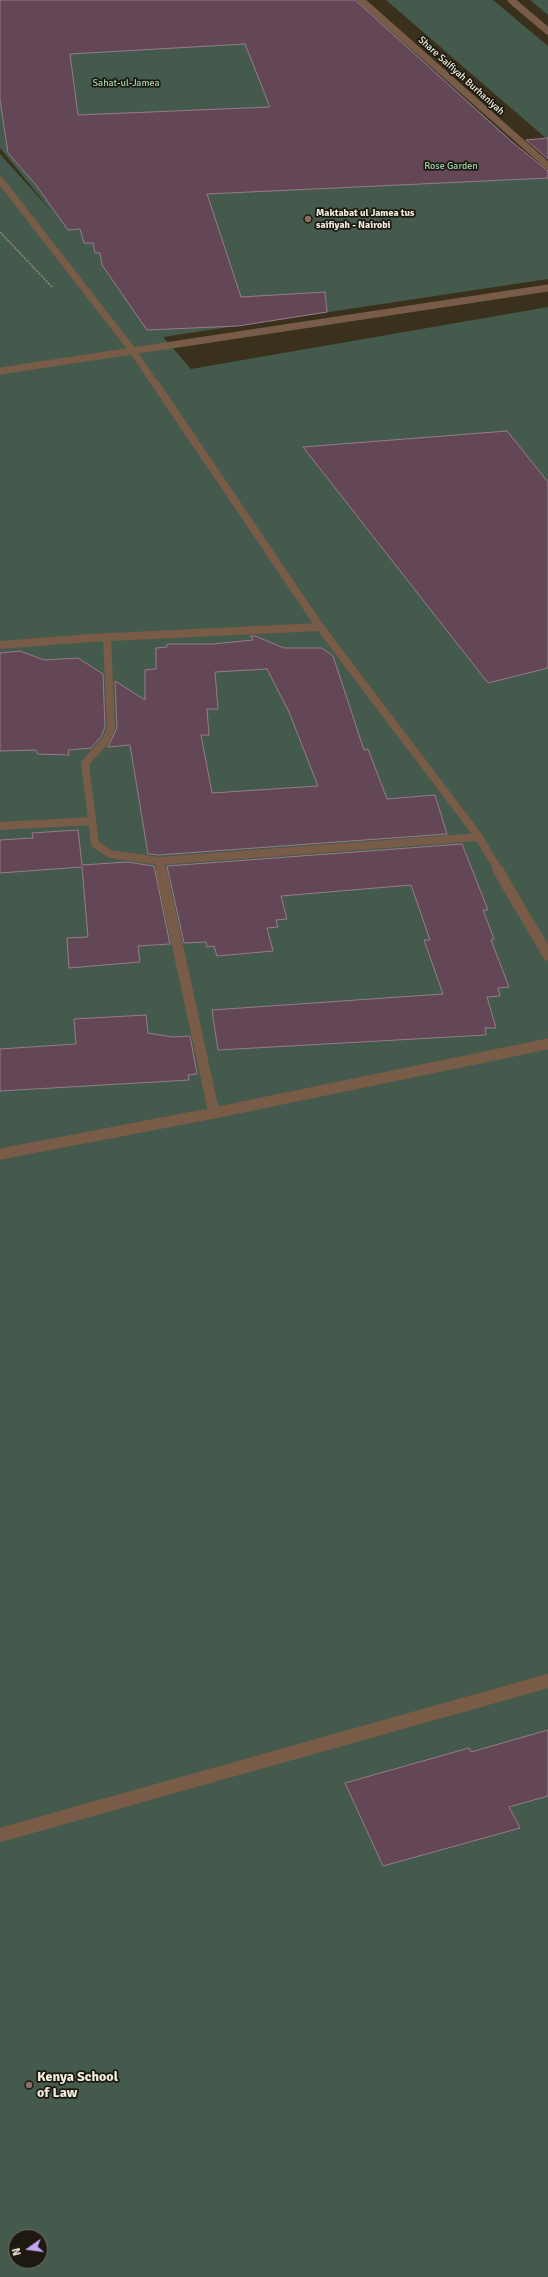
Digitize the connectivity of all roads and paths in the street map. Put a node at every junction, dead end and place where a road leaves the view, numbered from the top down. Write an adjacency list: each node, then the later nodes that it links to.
1 (361, 0): 4 (street, Share Saifiyah Burhaniyah)
2 (511, 0): 3 (street)
3 (548, 31)
4 (548, 166)
5 (0, 180): 7 (street)
6 (548, 288): 7 (street)
7 (133, 352): 8 (street); 9 (street)
8 (0, 371)
9 (320, 627): 10 (street); 14 (street)
10 (107, 638): 11 (street); 12 (street)
11 (0, 645)
12 (92, 821): 13 (street); 15 (street)
13 (0, 826)
14 (479, 837): 15 (street); 16 (street)
15 (159, 861): 18 (street)
16 (548, 955)
17 (548, 1044): 18 (street)
18 (214, 1113): 19 (street)
19 (0, 1154)
20 (548, 1681): 21 (street)
21 (0, 1835)

